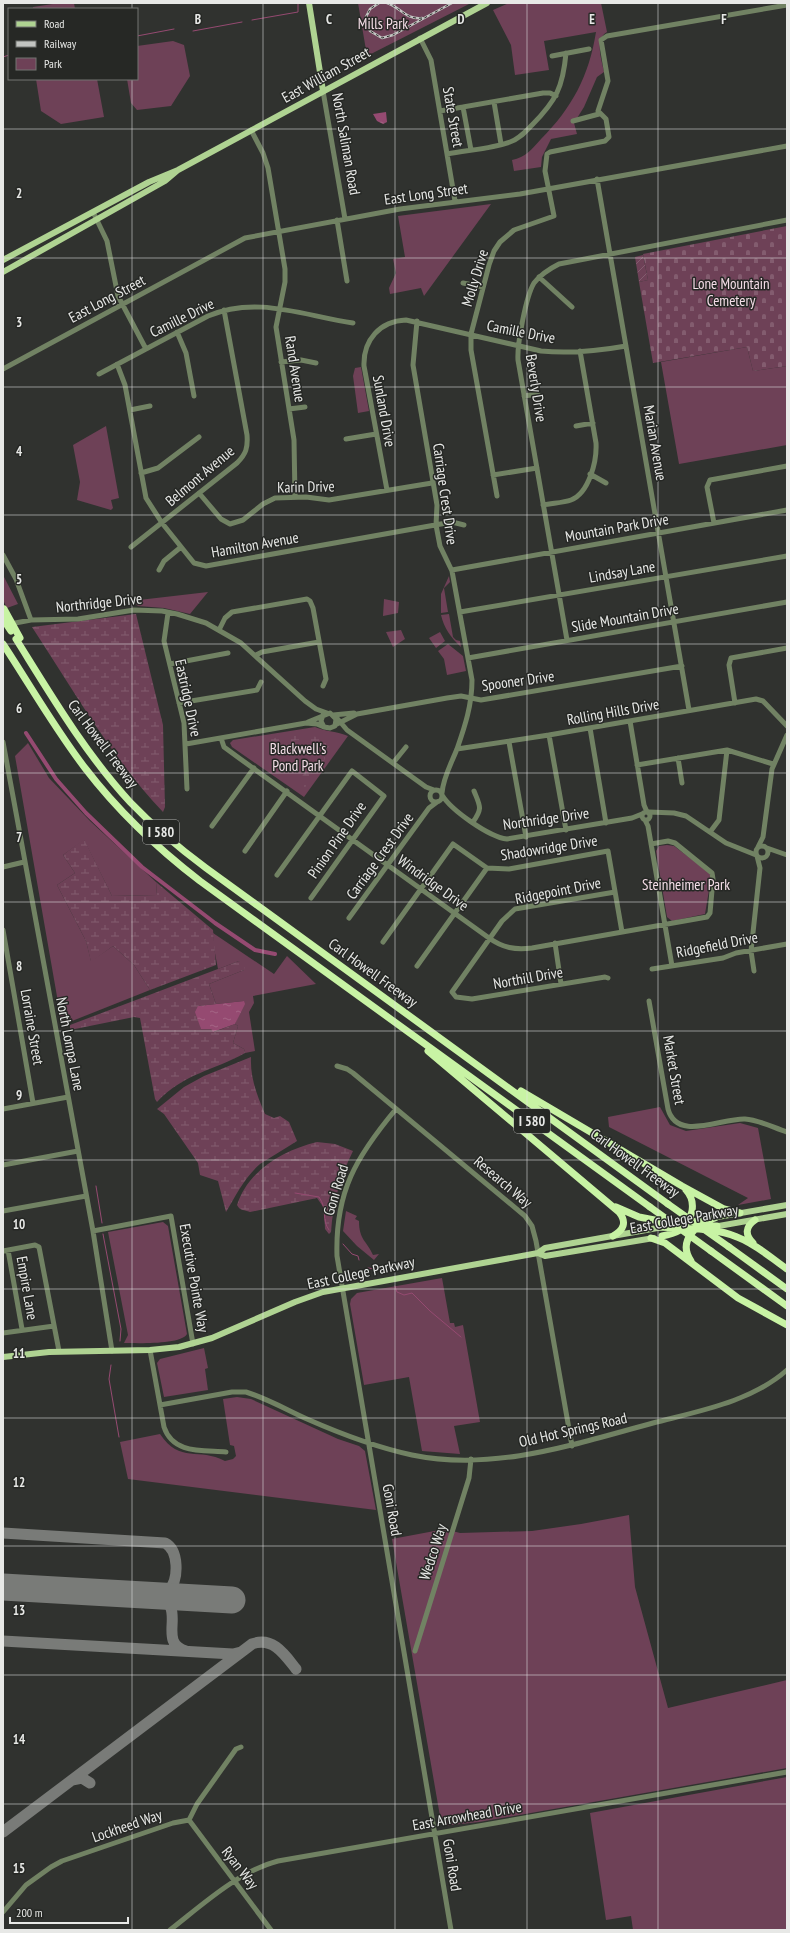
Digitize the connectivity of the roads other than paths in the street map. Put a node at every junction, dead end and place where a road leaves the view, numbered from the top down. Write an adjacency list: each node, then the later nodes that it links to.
1 (309, 3): 8 (main road, North Saliman Road)
2 (487, 3): 4 (main road, East William Street)
3 (787, 5): 13 (street)
4 (420, 38): 8 (main road, East William Street); 12 (street, State Street)
5 (589, 49): 6 (street)
6 (566, 53): 7 (street); 9 (street)
7 (552, 56)
8 (323, 90): 15 (main road, East William Street); 26 (street, North Saliman Road)
9 (556, 96): 10 (street); 16 (street)
10 (494, 102): 11 (street); 16 (street)
11 (463, 108): 12 (street); 18 (street)
12 (440, 112): 19 (street, State Street)
13 (599, 114): 14 (street); 22 (street, Molly Drive)
14 (573, 121)
15 (251, 130): 20 (main road, East William Street); 29 (street, Rand Avenue)
16 (501, 144): 18 (street)
17 (787, 146): 21 (street, East Long Street)
18 (471, 150): 19 (street)
19 (447, 154): 23 (street, State Street)
20 (178, 170): 24 (main road, East William Street); 25 (main road, East William Street)
21 (597, 179): 22 (street, East Long Street); 30 (street, Marian Avenue)
22 (549, 188): 23 (street, East Long Street); 36 (street, Molly Drive)
23 (455, 202): 26 (street, East Long Street)
24 (94, 212): 25 (street); 31 (main road, East William Street)
25 (97, 218): 32 (main road, East William Street); 37 (street)
26 (346, 219): 27 (street, East Long Street)
27 (337, 220): 29 (street, East Long Street); 34 (street)
28 (787, 220): 30 (street, Beverly Drive)
29 (279, 231): 37 (street, East Long Street); 39 (street, Rand Avenue)
30 (610, 254): 33 (street, Beverly Drive); 47 (street, Marian Avenue)
31 (3, 260)
32 (4, 270)
33 (539, 277): 38 (street); 46 (street, Beverly Drive)
34 (347, 282)
35 (463, 283): 36 (street)
36 (483, 287): 44 (street, Molly Drive)
37 (122, 304): 48 (street); 53 (street, East Long Street)
38 (572, 307)
39 (280, 309): 40 (street, Camille Drive); 42 (street, Camille Drive); 50 (street, Rand Avenue)
40 (224, 310): 43 (street, Camille Drive); 75 (street, Belmont Avenue)
41 (417, 321): 44 (street, Camille Drive); 45 (street, Camille Drive); 72 (street, Carriage Crest Drive)
42 (353, 323)
43 (177, 332): 48 (street, Camille Drive); 56 (street)
44 (471, 334): 46 (street, Camille Drive); 71 (street, Molly Drive)
45 (371, 338): 64 (street, Sunland Drive)
46 (517, 345): 49 (street, Camille Drive); 57 (street, Beverly Drive)
47 (626, 346): 49 (street, Camille Drive); 84 (street, Marian Avenue)
48 (146, 349): 52 (street, Camille Drive)
49 (580, 351): 62 (street)
50 (281, 362): 51 (street); 60 (street, Rand Avenue)
51 (316, 363)
52 (117, 364): 54 (street, Camille Drive); 61 (street, Hamilton Avenue)
53 (3, 369)
54 (99, 374)
55 (538, 394): 57 (street)
56 (194, 396)
57 (524, 396): 68 (street, Beverly Drive)
58 (150, 406): 61 (street)
59 (304, 407): 60 (street)
60 (289, 409): 76 (street, Rand Avenue)
61 (130, 410): 69 (street, Hamilton Avenue)
62 (593, 423): 63 (street); 70 (street)
63 (576, 426)
64 (376, 434): 66 (street); 74 (street, Sunland Drive)
65 (199, 437): 69 (street)
66 (346, 439)
67 (787, 466): 81 (street)
68 (537, 468): 71 (street); 78 (street, Beverly Drive)
69 (141, 473): 80 (street, Hamilton Avenue)
70 (590, 474): 73 (street); 78 (street)
71 (493, 475): 77 (street, Molly Drive)
72 (432, 482): 74 (street, Karin Drive); 82 (street, Carriage Crest Drive)
73 (606, 483)
74 (387, 490): 76 (street, Karin Drive)
75 (199, 493): 76 (street, Karin Drive); 80 (street, Belmont Avenue)
76 (295, 496)
77 (497, 496)
78 (543, 505): 87 (street, Beverly Drive)
79 (787, 510): 81 (street, Mountain Park Drive)
80 (162, 523): 85 (street, Belmont Avenue); 86 (street, Hamilton Avenue)
81 (714, 523): 84 (street, Mountain Park Drive)
82 (436, 525): 83 (street, Hamilton Avenue); 86 (street, Hamilton Avenue); 91 (street, Carriage Crest Drive)
83 (464, 525)
84 (658, 532): 87 (street, Mountain Park Drive); 92 (street, Marian Avenue)
85 (131, 547)
86 (181, 547): 90 (street)
87 (551, 551): 91 (street, Mountain Park Drive); 93 (street, Beverly Drive)
88 (3, 555): 99 (street)
89 (787, 556): 92 (street, Lindsay Lane)
90 (160, 570)
91 (452, 570): 97 (street, Carriage Crest Drive)
92 (666, 577): 93 (street, Lindsay Lane); 100 (street, Marian Avenue)
93 (559, 595): 97 (street, Lindsay Lane); 104 (street, Beverly Drive)
94 (787, 602): 100 (street, Slide Mountain Drive)
95 (4, 608): 103 (highway, bridge)
96 (168, 612): 99 (street, Northridge Drive); 102 (street, Northridge Drive); 111 (street, Eastridge Drive)
97 (460, 612): 110 (street, Carriage Crest Drive)
98 (3, 619): 103 (highway, bridge)
99 (31, 620): 101 (street, Northridge Drive)
100 (674, 622): 104 (street, Slide Mountain Drive); 112 (street, Marian Avenue)
101 (3, 625)
102 (219, 630): 105 (street); 109 (street, Northridge Drive)
103 (18, 639): 201 (highway, Carl Howell Freeway / I 580)
104 (567, 640): 110 (street, Slide Mountain Drive)
105 (319, 642): 109 (street); 114 (street)
106 (3, 644): 200 (highway, Carl Howell Freeway / I 580)
107 (787, 648): 116 (street)
108 (228, 653): 111 (street)
109 (256, 655): 118 (street, Northridge Drive)
110 (468, 658): 115 (street, Carriage Crest Drive)
111 (170, 664): 117 (street, Eastridge Drive)
112 (682, 666): 115 (street, Spooner Drive); 119 (street, Marian Avenue)
113 (261, 682): 117 (street)
114 (323, 686)
115 (472, 698): 120 (street, Spooner Drive); 135 (street, Carriage Crest Drive)
116 (735, 702): 119 (street, Rolling Hills Drive); 125 (street, Rolling Hills Drive)
117 (179, 703): 133 (street, Eastridge Drive)
118 (312, 706): 121 (street, Northridge Drive); 121 (street, Northridge Drive)
119 (689, 710): 123 (street, Rolling Hills Drive)
120 (357, 714): 122 (street, Spooner Drive); 122 (street, Spooner Drive)
121 (323, 719): 122 (street, Northridge Drive); 122 (street, Northridge Drive); 124 (street); 124 (street)
122 (335, 721): 127 (street, Northridge Drive); 127 (street, Northridge Drive)
123 (630, 721): 126 (street, Rolling Hills Drive); 140 (street)
124 (306, 723): 130 (street)
125 (787, 726)
126 (590, 728): 128 (street, Rolling Hills Drive); 157 (street)
127 (349, 732): 138 (street, Northridge Drive)
128 (549, 735): 132 (street, Rolling Hills Drive); 159 (street)
129 (787, 735): 139 (street)
130 (221, 738): 133 (street); 141 (street, Windridge Drive)
131 (3, 742): 173 (street, North Lompa Lane)
132 (509, 742): 135 (street, Rolling Hills Drive); 161 (street)
133 (186, 744): 145 (street, Eastridge Drive)
134 (406, 747): 138 (street)
135 (457, 749): 142 (street, Carriage Crest Drive)
136 (727, 750): 137 (street); 139 (street); 160 (street)
137 (678, 758): 140 (street); 143 (street)
138 (393, 763): 144 (street, Northridge Drive)
139 (773, 764): 162 (street)
140 (637, 765): 155 (street)
141 (254, 768): 148 (street, Windridge Drive); 158 (street)
142 (444, 781): 146 (street, Carriage Crest Drive); 149 (street, Carriage Crest Drive)
143 (682, 783)
144 (426, 787): 146 (street, Northridge Drive); 150 (street)
145 (187, 790)
146 (435, 790): 149 (street, Northridge Drive); 150 (street, Carriage Crest Drive)
147 (474, 791): 156 (street)
148 (287, 792): 154 (street, Windridge Drive); 167 (street)
149 (442, 794): 151 (street, Carriage Crest Drive); 152 (street, Northridge Drive)
150 (431, 797): 151 (street, Northridge Drive); 153 (street, Carriage Crest Drive)
151 (437, 802): 152 (street, Northridge Drive); 153 (street, Carriage Crest Drive)
152 (450, 805): 156 (street, Northridge Drive)
153 (429, 808): 174 (street, Carriage Crest Drive)
154 (320, 816): 163 (street, Windridge Drive); 163 (street, Pinion Pine Drive); 178 (street)
155 (646, 816): 157 (street, Northridge Drive); 160 (street, Northridge Drive); 164 (street)
156 (473, 822): 161 (street, Northridge Drive)
157 (606, 823): 159 (street, Northridge Drive)
158 (212, 826)
159 (566, 830): 161 (street, Northridge Drive)
160 (710, 832): 168 (street, Northridge Drive)
161 (526, 837)
162 (763, 837): 165 (street); 166 (street)
163 (353, 839): 174 (street, Windridge Drive); 181 (street, Pinion Pine Drive)
164 (651, 844): 184 (street); 184 (street, Windridge Drive)
165 (758, 847): 166 (street, Northridge Drive); 168 (street, Northridge Drive); 171 (street)
166 (767, 848): 169 (street, Northridge Drive); 172 (street)
167 (244, 850)
168 (746, 850): 171 (street, Northridge Drive)
169 (780, 854): 170 (street, Northridge Drive); 172 (street, Northridge Drive)
170 (787, 855)
171 (757, 856): 172 (street, Northridge Drive); 177 (street)
172 (766, 857): 177 (street)
173 (24, 862): 175 (street); 203 (street, North Lompa Lane)
174 (388, 865): 179 (street, Windridge Drive); 183 (street, Carriage Crest Drive)
175 (3, 867)
176 (487, 868): 179 (street, Shadowridge Drive); 180 (street, Shadowridge Drive); 182 (street)
177 (760, 868): 191 (street)
178 (277, 874)
179 (420, 888): 182 (street, Windridge Drive); 188 (street)
180 (615, 892): 186 (street); 187 (street, Ridgepoint Drive)
181 (311, 898)
182 (455, 914): 187 (street, Windridge Drive); 192 (street)
183 (350, 918)
184 (665, 924): 186 (street, Windridge Drive); 193 (street)
185 (3, 930): 204 (street, Lorraine Street)
186 (622, 932): 189 (street, Windridge Drive)
187 (489, 938): 189 (street, Windridge Drive); 198 (street, Ridgepoint Drive)
188 (382, 942)
189 (555, 944): 197 (street)
190 (787, 944): 191 (street, Ridgefield Drive)
191 (751, 951): 193 (street, Ridgefield Drive); 195 (street)
192 (417, 966)
193 (672, 966): 194 (street, Ridgefield Drive)
194 (652, 969)
195 (754, 971)
196 (608, 978): 197 (street, Northill Drive)
197 (561, 984): 198 (street, Northill Drive)
198 (453, 994)
199 (649, 1001): 207 (street, Market Street)
200 (413, 1035): 212 (highway); 234 (highway, Carl Howell Freeway / I 580, bridge)
201 (437, 1036): 210 (highway); 233 (highway, Carl Howell Freeway / I 580, bridge)
202 (337, 1066): 206 (street, Research Way)
203 (68, 1097): 204 (street); 208 (street, North Lompa Lane)
204 (33, 1103): 205 (street)
205 (3, 1109)
206 (396, 1109): 229 (street, Research Way); 232 (street, Goni Road)
207 (787, 1132)
208 (78, 1151): 209 (street); 211 (street, North Lompa Lane)
209 (3, 1165)
210 (682, 1186): 215 (highway); 219 (highway)
211 (86, 1196): 214 (street); 223 (street, North Lompa Lane)
212 (606, 1200): 219 (highway); 224 (highway)
213 (787, 1205): 215 (main road, East College Parkway)
214 (3, 1211)
215 (740, 1213): 217 (main road, East College Parkway)
216 (787, 1214): 218 (main road, East College Parkway)
217 (715, 1218): 219 (main road, East College Parkway); 222 (highway)
218 (755, 1220): 220 (main road, East College Parkway); 227 (highway)
219 (683, 1225): 221 (highway); 222 (highway); 225 (highway)
220 (717, 1226): 222 (highway)
221 (660, 1227): 224 (main road, East College Parkway)
222 (696, 1228): 225 (main road, East College Parkway); 227 (highway); 230 (highway)
223 (93, 1231): 239 (street, Executive Pointe Way); 242 (street, North Lompa Lane)
224 (613, 1236): 229 (main road, East College Parkway)
225 (662, 1236): 226 (main road, East College Parkway)
226 (651, 1238): 229 (main road, East College Parkway); 230 (highway)
227 (759, 1249): 231 (highway)
228 (6, 1250): 236 (street); 237 (street, Empire Lane)
229 (538, 1253): 232 (main road, East College Parkway); 247 (street, Research Way)
230 (695, 1265): 235 (highway)
231 (787, 1269)
232 (341, 1288): 239 (main road, East College Parkway); 246 (street, Goni Road)
233 (787, 1289)
234 (787, 1306)
235 (787, 1325)
236 (54, 1326): 237 (street); 241 (street)
237 (22, 1330): 238 (street)
238 (3, 1333)
239 (193, 1344): 240 (main road, East College Parkway)
240 (150, 1350): 242 (main road, East College Parkway); 245 (street)
241 (59, 1351): 242 (main road, East College Parkway); 243 (main road, East College Parkway)
242 (112, 1351)
243 (3, 1358)
244 (787, 1370): 247 (street, Old Hot Springs Road)
245 (160, 1404): 246 (street, Old Hot Springs Road); 248 (street)
246 (369, 1444): 249 (street, Old Hot Springs Road); 254 (street, Goni Road)
247 (572, 1446): 249 (street, Old Hot Springs Road)
248 (226, 1452)
249 (471, 1459): 250 (street, Wedco Way)
250 (415, 1652)
251 (241, 1747): 253 (street)
252 (787, 1772): 254 (street, East Arrowhead Drive)
253 (189, 1820): 255 (street, Ryan Way); 256 (street, Lockheed Way)
254 (435, 1834): 255 (street, East Arrowhead Drive); 259 (street, Goni Road)
255 (236, 1881): 257 (street, East Arrowhead Drive); 258 (street, Ryan Way)
256 (3, 1912)
257 (170, 1930)
258 (271, 1930)
259 (451, 1930)

